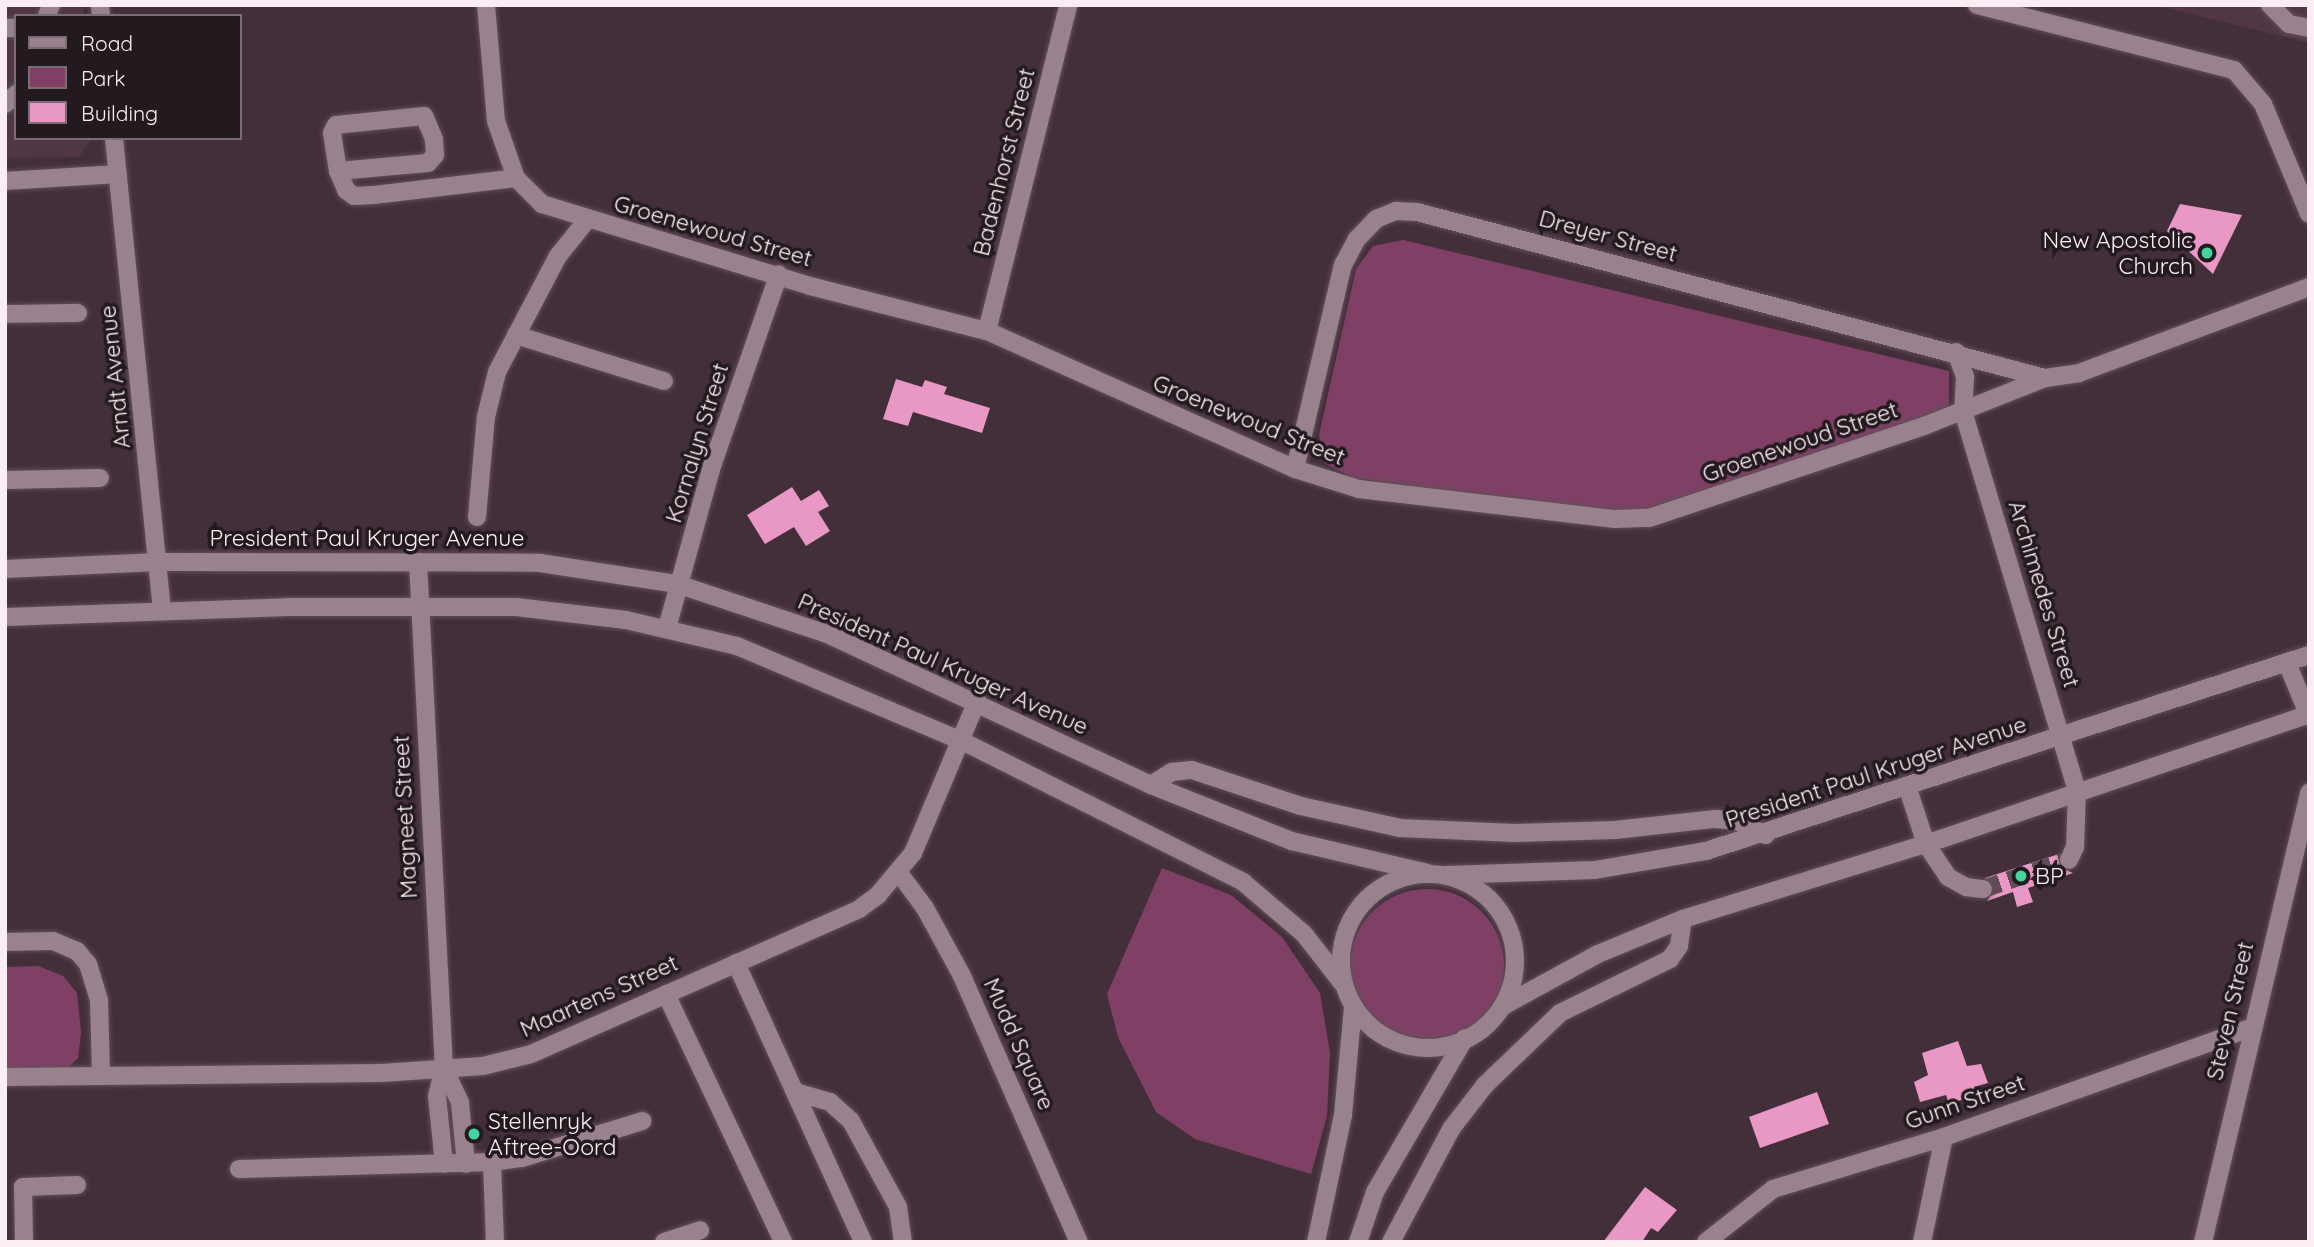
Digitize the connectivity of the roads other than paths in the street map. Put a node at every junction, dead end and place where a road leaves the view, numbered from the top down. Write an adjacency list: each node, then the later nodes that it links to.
1 (486, 5): 10 (street, Groenewoud Street)
2 (1068, 5): 18 (street, Badenhorst Street)
3 (1977, 5): 5 (street)
4 (2270, 5): 6 (street)
5 (2042, 13): 12 (street)
6 (2309, 28)
7 (114, 140): 9 (street, Arndt Avenue)
8 (338, 171): 8 (street); 10 (street)
9 (117, 174): 11 (street); 30 (street, Arndt Avenue)
10 (516, 178): 13 (street, Groenewoud Street)
11 (5, 181)
12 (2309, 214)
13 (587, 220): 14 (street, Groenewoud Street); 19 (street)
14 (779, 274): 18 (street, Groenewoud Street); 33 (street, Kornalyn Street)
15 (2309, 287): 21 (street, Groenewoud Street)
16 (78, 313): 17 (street)
17 (5, 314)
18 (987, 331): 25 (street, Groenewoud Street)
19 (516, 335): 22 (street); 29 (street)
20 (1956, 352): 21 (street, Dreyer Street); 23 (street, Archimedes Street); 24 (street, Dreyer Street)
21 (2045, 378): 23 (street, Groenewoud Street)
22 (664, 381)
23 (1963, 411): 27 (street, Groenewoud Street); 42 (street, Archimedes Street)
24 (1306, 430): 25 (street, Dreyer Street); 27 (street, Dreyer Street)
25 (1295, 469): 27 (street, Groenewoud Street)
26 (100, 478): 28 (street)
27 (1319, 478)
28 (5, 480)
29 (477, 517)
30 (158, 562): 31 (street, President Paul Kruger Avenue); 32 (street, President Paul Kruger Avenue); 35 (street, Arndt Avenue)
31 (418, 562): 33 (street, President Paul Kruger Avenue); 34 (street, Magneet Street)
32 (5, 569)
33 (677, 584): 37 (street, Kornalyn Street); 40 (street, President Paul Kruger Avenue)
34 (420, 606): 35 (street); 37 (street); 64 (street, Magneet Street)
35 (162, 611): 36 (street)
36 (5, 617)
37 (667, 628): 43 (street)
38 (2309, 655): 39 (street, President Paul Kruger Avenue)
39 (2287, 663): 41 (street); 42 (street, President Paul Kruger Avenue)
40 (977, 701): 43 (street, Maartens Street); 44 (street, President Paul Kruger Avenue)
41 (2309, 714): 46 (street)
42 (2062, 739): 45 (street, President Paul Kruger Avenue); 46 (street, Archimedes Street)
43 (960, 740): 51 (street, Maartens Street); 58 (street)
44 (1151, 785): 48 (street); 52 (street, President Paul Kruger Avenue)
45 (1908, 789): 48 (street, President Paul Kruger Avenue); 49 (street)
46 (2077, 791): 49 (street); 50 (street, Archimedes Street)
47 (2309, 792): 62 (street, Steven Street)
48 (1766, 835): 53 (street, President Paul Kruger Avenue)
49 (1926, 844): 54 (street); 55 (street)
50 (2069, 860)
51 (899, 873): 57 (street, Maartens Street); 82 (street, Mudd Square)
52 (1427, 873): 53 (street); 58 (street)
53 (1446, 875): 60 (street)
54 (1983, 889)
55 (1683, 919): 60 (street); 85 (street)
56 (5, 942): 65 (street)
57 (736, 963): 59 (street, Maartens Street); 67 (street)
58 (1343, 984): 61 (street)
59 (666, 993): 64 (street, Maartens Street); 79 (street)
60 (1503, 1006): 63 (street)
61 (1353, 1007): 63 (street); 83 (street)
62 (2250, 1028): 69 (street, Gunn Street); 88 (street, Steven Street)
63 (1465, 1038): 84 (street)
64 (444, 1069): 65 (street, Maartens Street); 71 (street); 72 (street)
65 (101, 1073): 66 (street, Maartens Street)
66 (5, 1077)
67 (795, 1093): 80 (street); 81 (street)
68 (642, 1121): 70 (street)
69 (1944, 1137): 86 (street, Gunn Street); 87 (street)
70 (492, 1162): 72 (street); 77 (street)
71 (444, 1164): 72 (street); 73 (street)
72 (466, 1164)
73 (239, 1169)
74 (77, 1185): 76 (street)
75 (700, 1230): 78 (street)
76 (24, 1242)
77 (495, 1242)
78 (664, 1242)
79 (783, 1242)
80 (863, 1242)
81 (903, 1242)
82 (1079, 1242)
83 (1316, 1242)
84 (1358, 1242)
85 (1391, 1242)
86 (1706, 1242)
87 (1922, 1242)
88 (2203, 1242)

